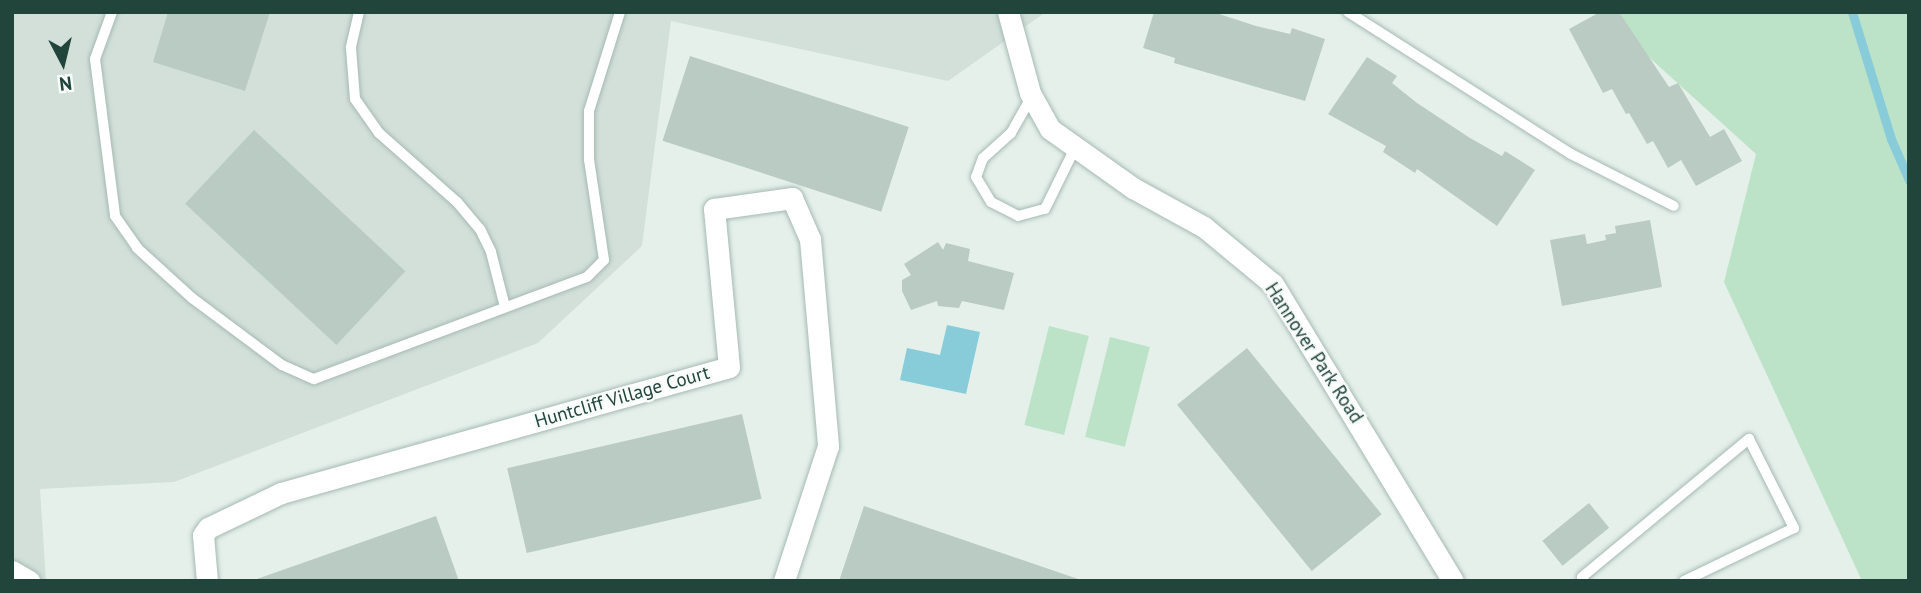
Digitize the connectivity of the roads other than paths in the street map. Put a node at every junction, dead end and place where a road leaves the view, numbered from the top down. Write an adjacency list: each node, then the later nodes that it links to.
1 (112, 12): 9 (lane)
2 (359, 12): 9 (lane)
3 (620, 12): 9 (lane)
4 (1008, 12): 6 (street, Hannover Park Road)
5 (1348, 12): 8 (lane)
6 (1032, 96): 7 (street, Hannover Park Road); 7 (lane)
7 (1075, 148): 14 (street, Hannover Park Road)
8 (1674, 206)
9 (505, 307)
10 (12, 571): 11 (street)
11 (29, 581)
12 (207, 581): 13 (street, Huntcliff Village Court)
13 (784, 581)
14 (1453, 581)
15 (1584, 581): 16 (lane)
16 (1684, 581)

